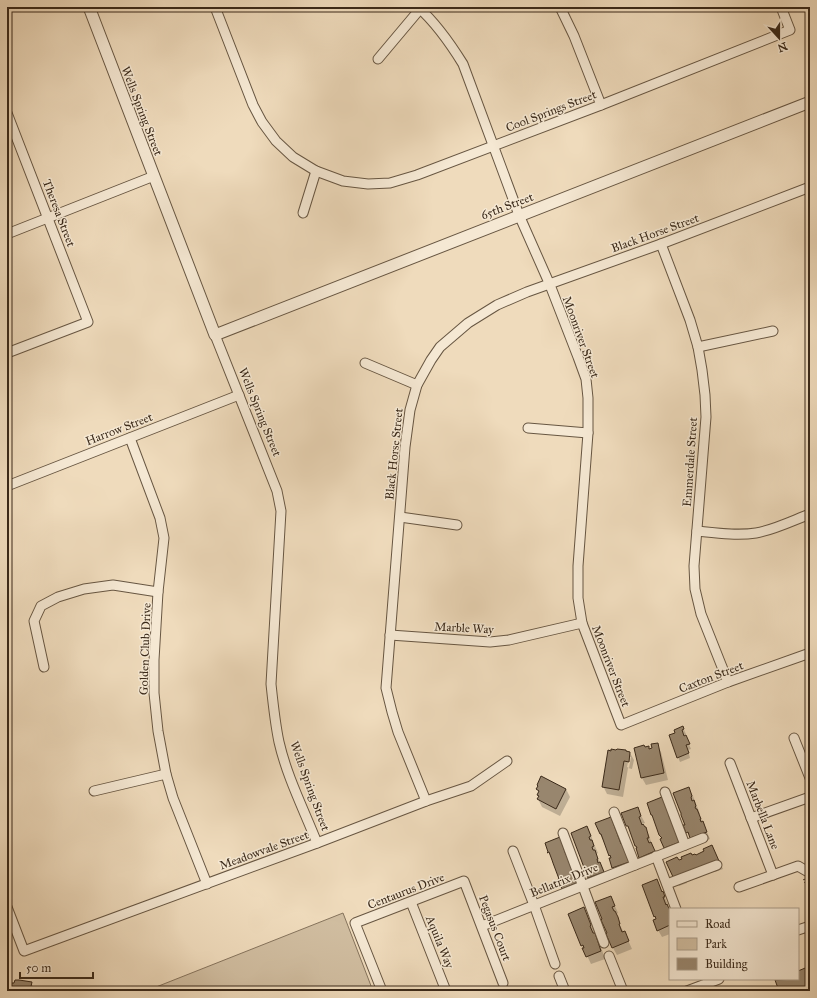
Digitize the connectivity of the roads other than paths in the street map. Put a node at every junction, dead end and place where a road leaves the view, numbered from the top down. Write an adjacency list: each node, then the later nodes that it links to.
1 (89, 7): 12 (street, Wells Spring Street)
2 (214, 7): 11 (street, Cool Springs Street)
3 (560, 7): 8 (street)
4 (781, 7): 8 (street, Cool Springs Street)
5 (419, 8): 6 (street); 10 (street, Moonriver Street)
6 (378, 59)
7 (810, 102): 15 (street, 65th Street)
8 (601, 105): 10 (street, Cool Springs Street)
9 (7, 113): 16 (street, Theresa Street)
10 (493, 146): 11 (street, Cool Springs Street); 15 (street, Moonriver Street)
11 (316, 171): 14 (street)
12 (154, 176): 16 (street); 21 (street, Wells Spring Street)
13 (810, 187): 18 (street, Black Horse Street)
14 (303, 213)
15 (519, 215): 19 (street, Moonriver Street); 21 (street, 65th Street)
16 (48, 218): 17 (street); 23 (street, Theresa Street)
17 (7, 234)
18 (661, 244): 19 (street, Black Horse Street); 22 (street, Emmerdale Street)
19 (550, 284): 25 (street, Black Horse Street); 28 (street, Moonriver Street)
20 (773, 331): 22 (street)
21 (215, 335): 26 (street, Wells Spring Street)
22 (698, 347): 34 (street, Emmerdale Street)
23 (7, 353)
24 (366, 363): 25 (street)
25 (418, 385): 32 (street, Black Horse Street)
26 (239, 395): 29 (street, Harrow Street); 55 (street, Wells Spring Street)
27 (528, 428): 28 (street)
28 (588, 433): 36 (street, Moonriver Street)
29 (130, 438): 30 (street, Harrow Street); 35 (street, Golden Club Drive)
30 (7, 486)
31 (810, 514): 34 (street)
32 (400, 517): 33 (street); 37 (street, Black Horse Street)
33 (457, 525)
34 (697, 531): 40 (street, Emmerdale Street)
35 (158, 592): 39 (street); 45 (street, Golden Club Drive)
36 (582, 623): 37 (street, Marble Way); 41 (street, Moonriver Street)
37 (390, 635): 50 (street, Black Horse Street)
38 (810, 652): 40 (street, Caxton Street)
39 (44, 667)
40 (728, 682): 41 (street, Caxton Street)
41 (621, 725)
42 (794, 738): 46 (street)
43 (507, 761): 50 (street, Meadowvale Street)
44 (730, 763): 52 (street, Marbella Lane)
45 (166, 774): 47 (street); 64 (street, Golden Club Drive)
46 (810, 778)
47 (94, 791)
48 (665, 792): 56 (street)
49 (810, 797): 52 (street)
50 (426, 801): 55 (street, Meadowvale Street)
51 (614, 812): 59 (street)
52 (751, 818): 62 (street, Marbella Lane)
53 (563, 833): 66 (street)
54 (702, 838): 56 (street, Bellatrix Drive)
55 (317, 843): 64 (street, Meadowvale Street)
56 (685, 845): 58 (street, Bellatrix Drive)
57 (514, 851): 69 (street)
58 (656, 856): 59 (street, Bellatrix Drive); 65 (street)
59 (635, 865): 66 (street, Bellatrix Drive)
60 (717, 865): 65 (street)
61 (810, 873): 62 (street)
62 (773, 875): 67 (street)
63 (464, 881): 68 (street, Centaurus Drive); 72 (street, Pegasus Court)
64 (207, 884): 70 (street, Meadowvale Street)
65 (667, 884): 71 (street)
66 (582, 886): 69 (street, Bellatrix Drive); 75 (street)
67 (740, 888)
68 (411, 902): 81 (street, Centaurus Drive); 82 (street, Aquila Way)
69 (534, 905): 72 (street, Bellatrix Drive); 77 (street)
70 (7, 907)
71 (676, 908)
72 (482, 926): 80 (street, Pegasus Court)
73 (810, 926): 74 (street)
74 (799, 930)
75 (604, 942)
76 (609, 956): 84 (street)
77 (554, 964)
78 (558, 976): 83 (street)
79 (704, 981): 85 (street)
80 (503, 983)
81 (382, 991)
82 (446, 991)
83 (565, 991)
84 (623, 991)
85 (687, 991)

